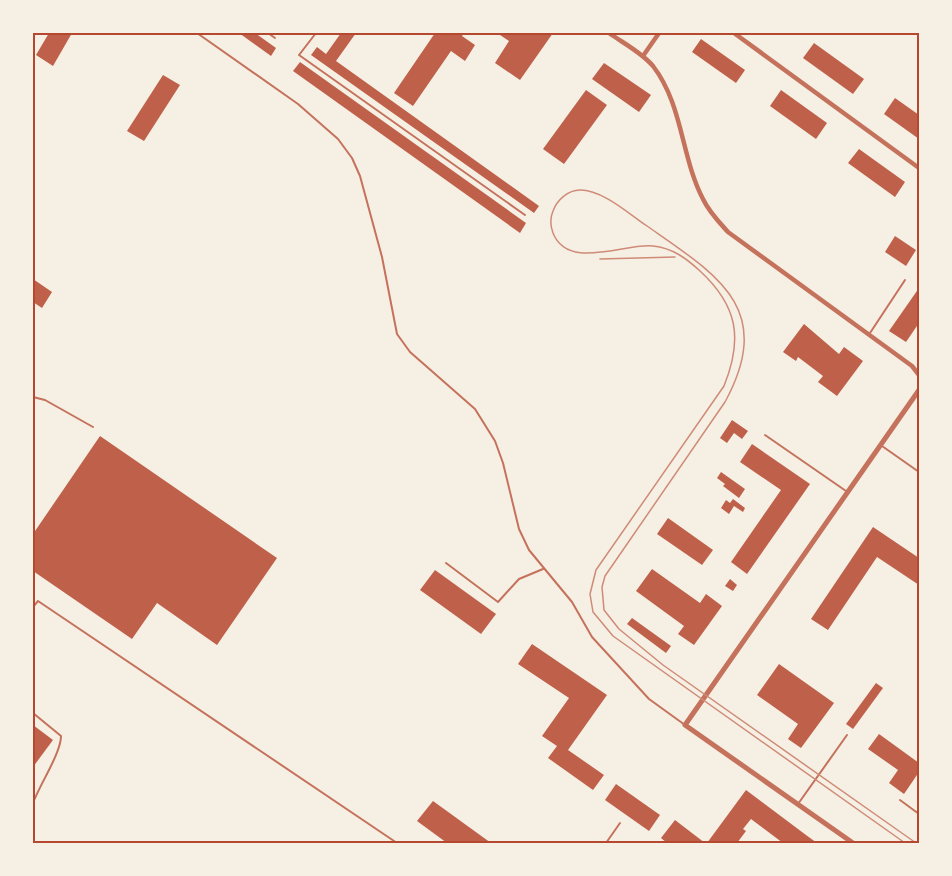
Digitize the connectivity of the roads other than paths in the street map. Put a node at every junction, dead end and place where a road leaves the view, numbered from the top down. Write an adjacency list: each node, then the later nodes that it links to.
1 (197, 33): 22 (lane)
2 (268, 33): 7 (lane)
3 (316, 33): 10 (lane)
4 (609, 33): 8 (street)
5 (659, 33): 8 (street)
6 (734, 33): 9 (street)
7 (274, 38)
8 (642, 56): 12 (street)
9 (919, 168)
10 (525, 214)
11 (905, 280): 12 (lane)
12 (868, 336): 13 (street)
13 (919, 375)
14 (919, 390): 18 (street)
15 (33, 397): 16 (lane)
16 (93, 427)
17 (765, 435): 20 (lane)
18 (882, 446): 19 (lane); 20 (street)
19 (919, 472)
20 (848, 493): 25 (street)
21 (446, 563): 22 (lane)
22 (543, 569): 25 (lane)
23 (33, 607): 32 (lane)
24 (33, 713): 28 (lane)
25 (685, 725): 29 (street)
26 (847, 735): 29 (lane)
27 (900, 800): 30 (lane)
28 (33, 803)
29 (798, 804): 34 (street)
30 (919, 814)
31 (620, 823): 33 (lane)
32 (397, 843)
33 (606, 843)
34 (852, 843)

